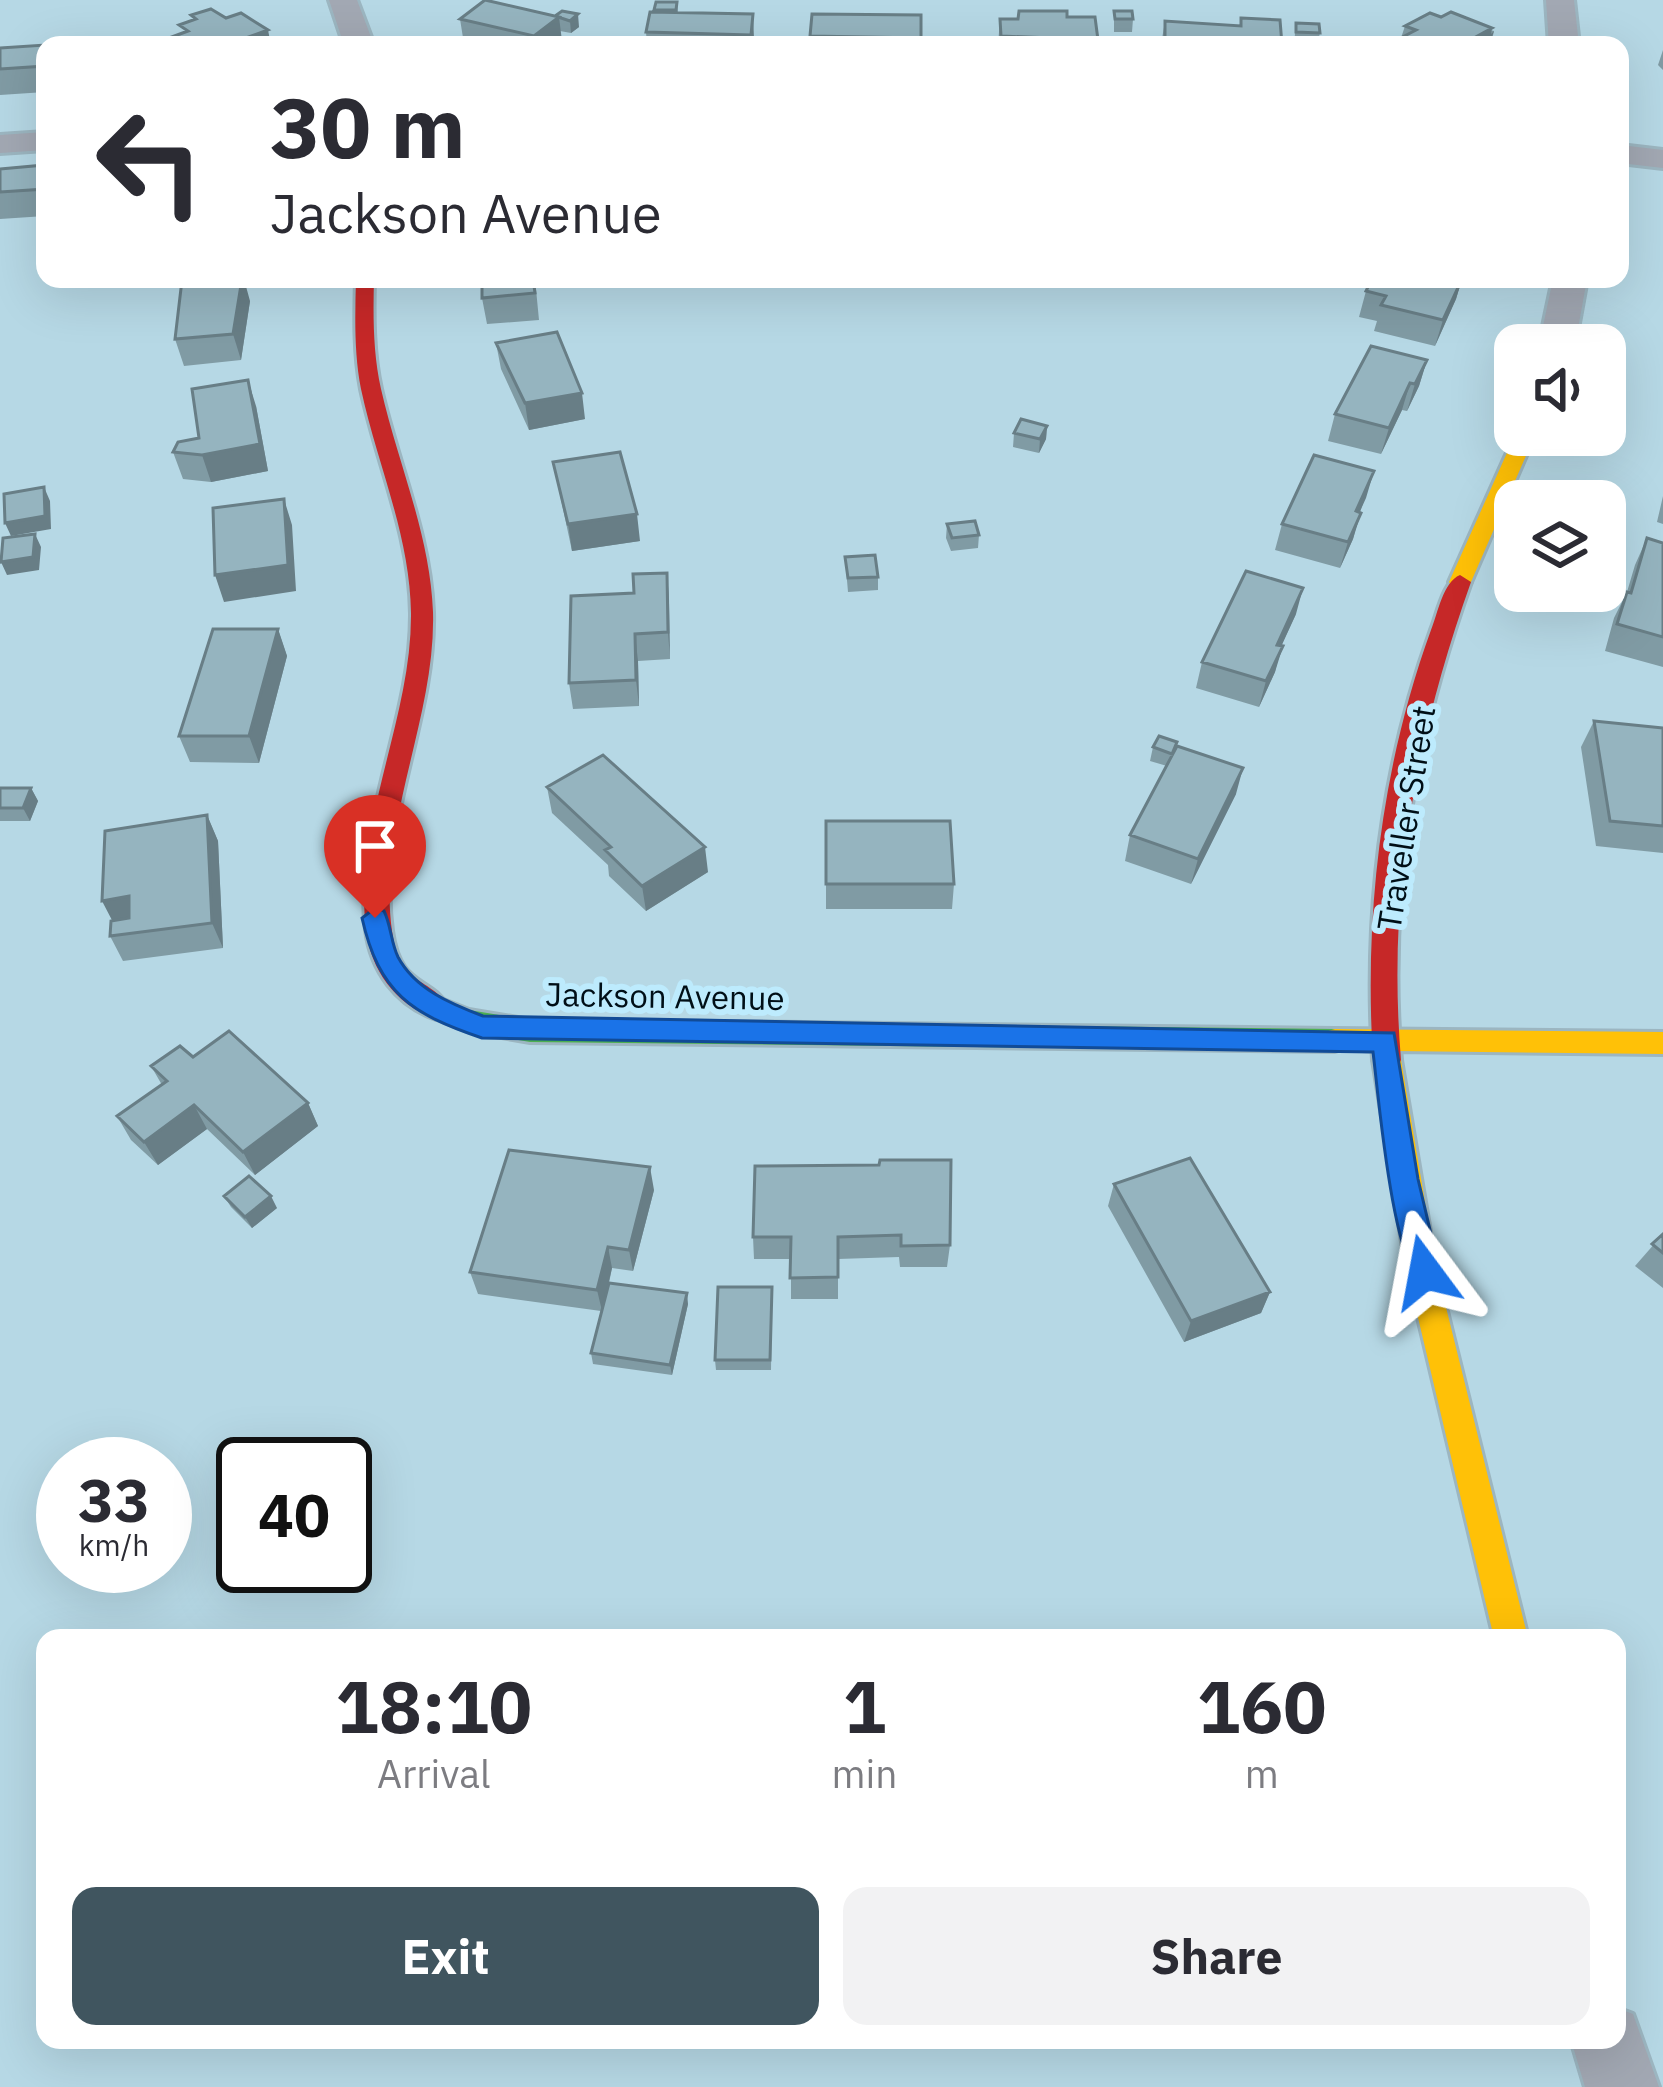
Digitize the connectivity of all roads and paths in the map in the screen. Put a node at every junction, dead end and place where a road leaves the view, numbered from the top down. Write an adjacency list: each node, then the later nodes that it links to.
1 (343, 0): 3 (street)
2 (1560, 0): 4 (street)
3 (356, 36)
4 (1563, 36)
5 (36, 142): 6 (street)
6 (0, 144)
7 (1629, 155): 8 (street)
8 (1663, 159)
9 (365, 288): 13 (street, Jackson Avenue)
10 (1568, 288): 11 (street)
11 (1561, 324)
12 (1516, 456): 13 (street, Traveller Street)
13 (1385, 1041): 14 (street, Jackson Avenue); 15 (street, Traveller Street)
14 (1663, 1043)
15 (1509, 1629)
16 (1610, 2049): 17 (street)
17 (1622, 2087)

